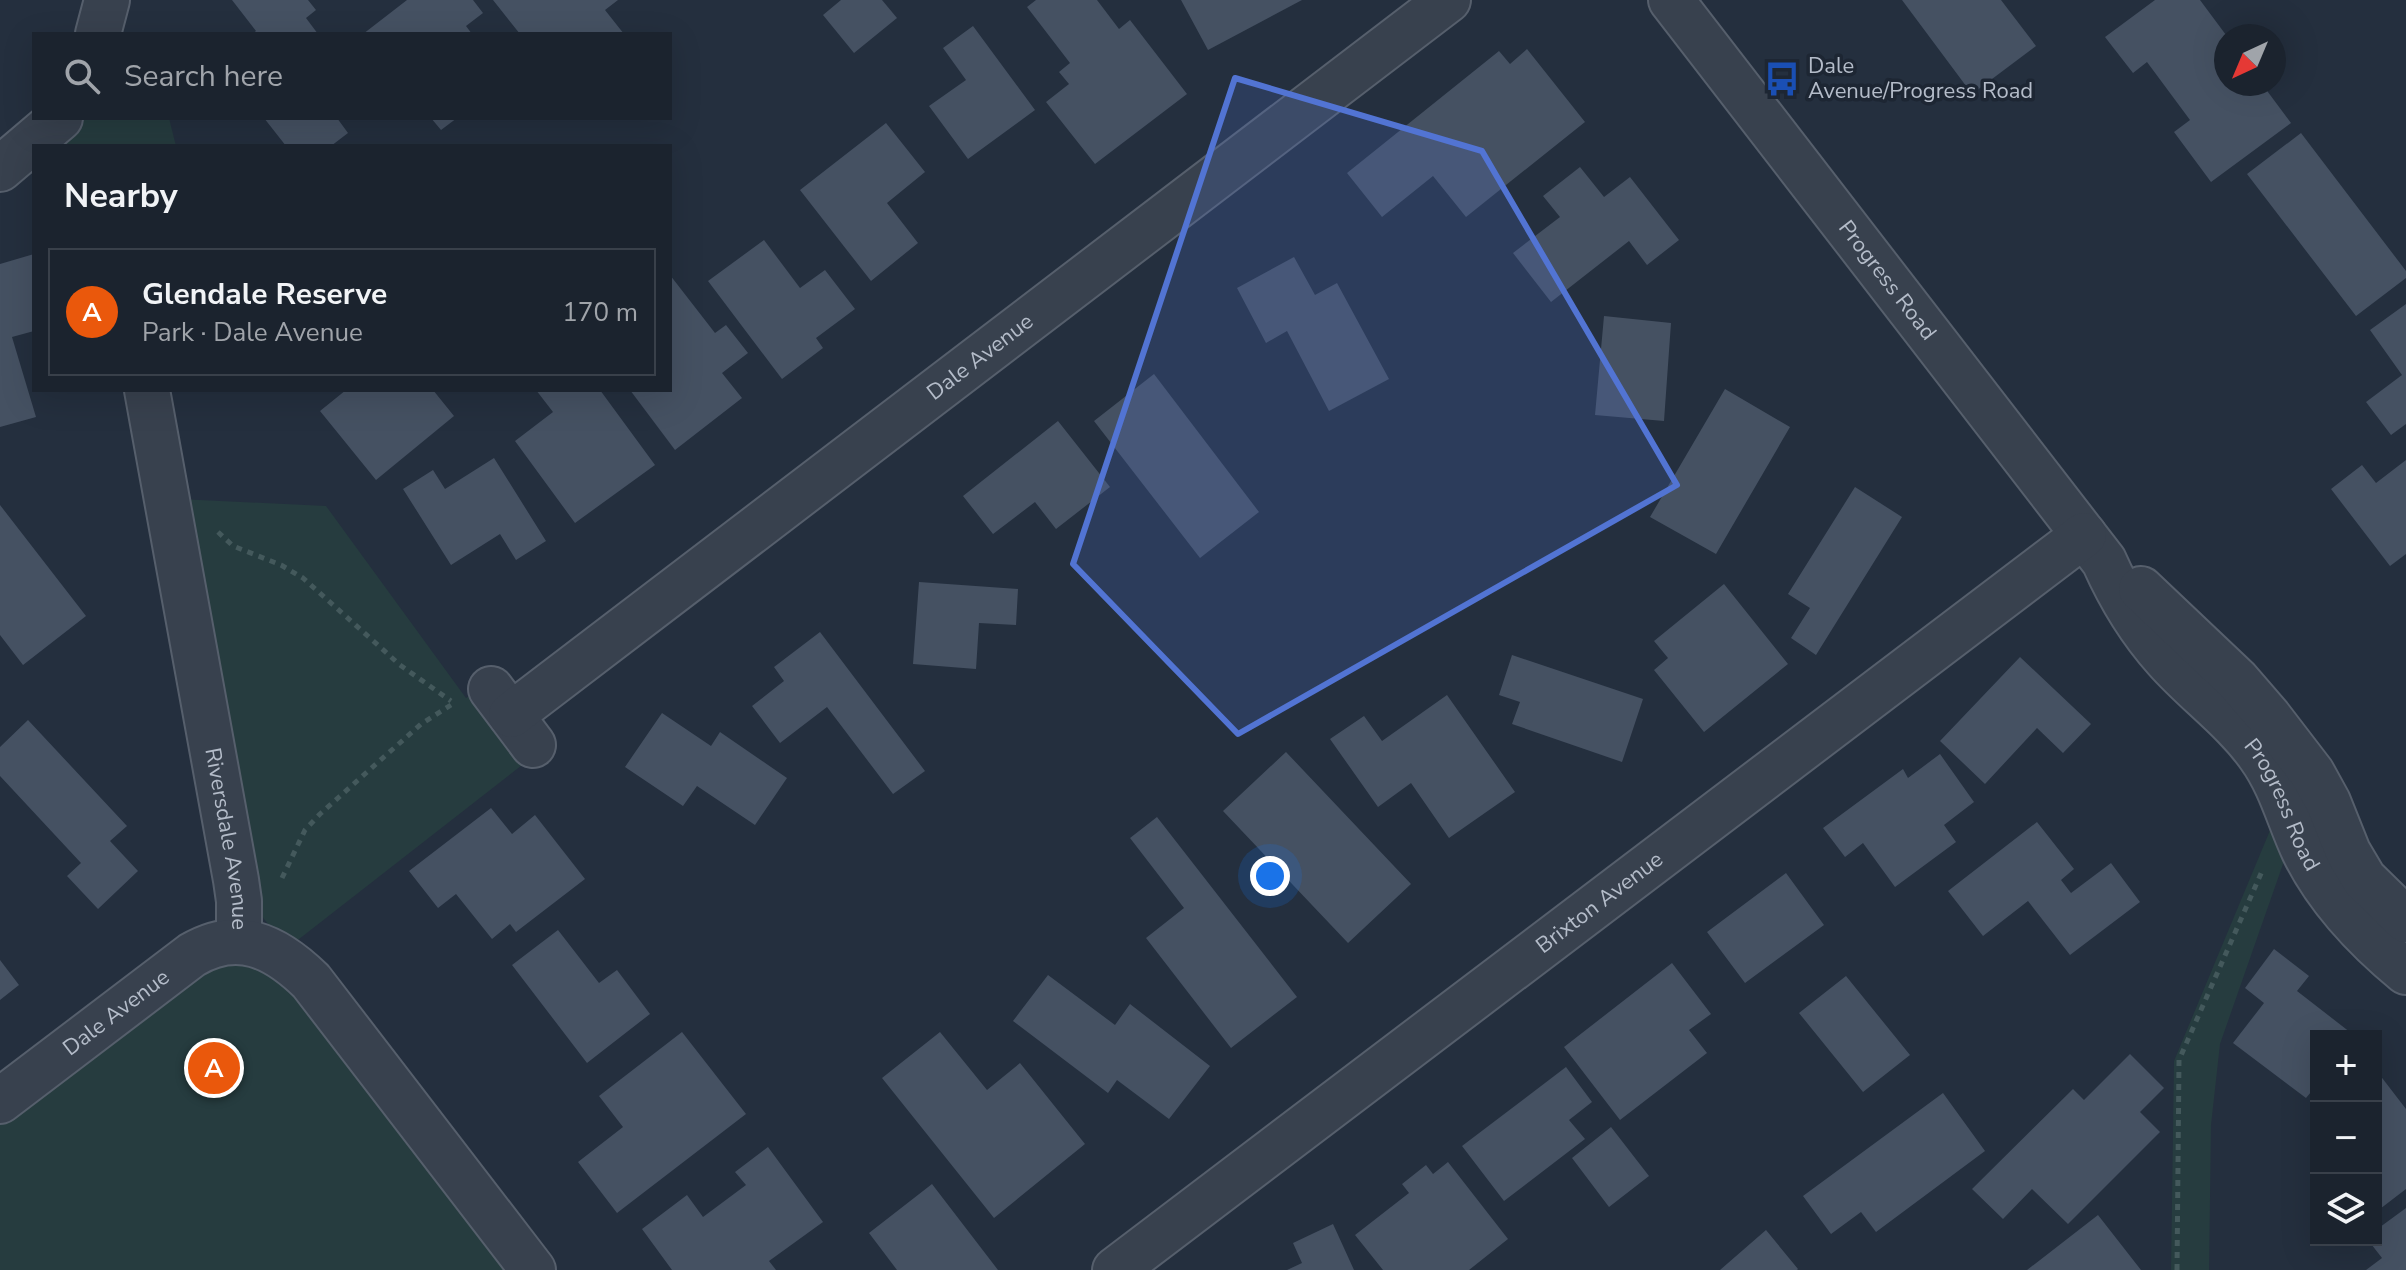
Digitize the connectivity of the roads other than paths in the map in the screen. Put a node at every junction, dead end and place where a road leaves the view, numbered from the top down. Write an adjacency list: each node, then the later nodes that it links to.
1 (107, 0): 4 (street)
2 (1448, 0): 9 (street, Dale Avenue)
3 (1671, 0): 8 (street, Progress Road)
4 (99, 32)
5 (58, 120): 6 (street)
6 (0, 169)
7 (147, 392): 11 (street, Riversdale Avenue)
8 (2094, 548): 10 (street, Progress Road); 12 (street, Progress Road); 15 (street, Brixton Avenue)
9 (512, 716)
10 (2406, 920)
11 (239, 941): 13 (street, Dale Avenue); 14 (street, Riversdale Avenue)
12 (2406, 972)
13 (0, 1101)
14 (533, 1270)
15 (1115, 1270)

